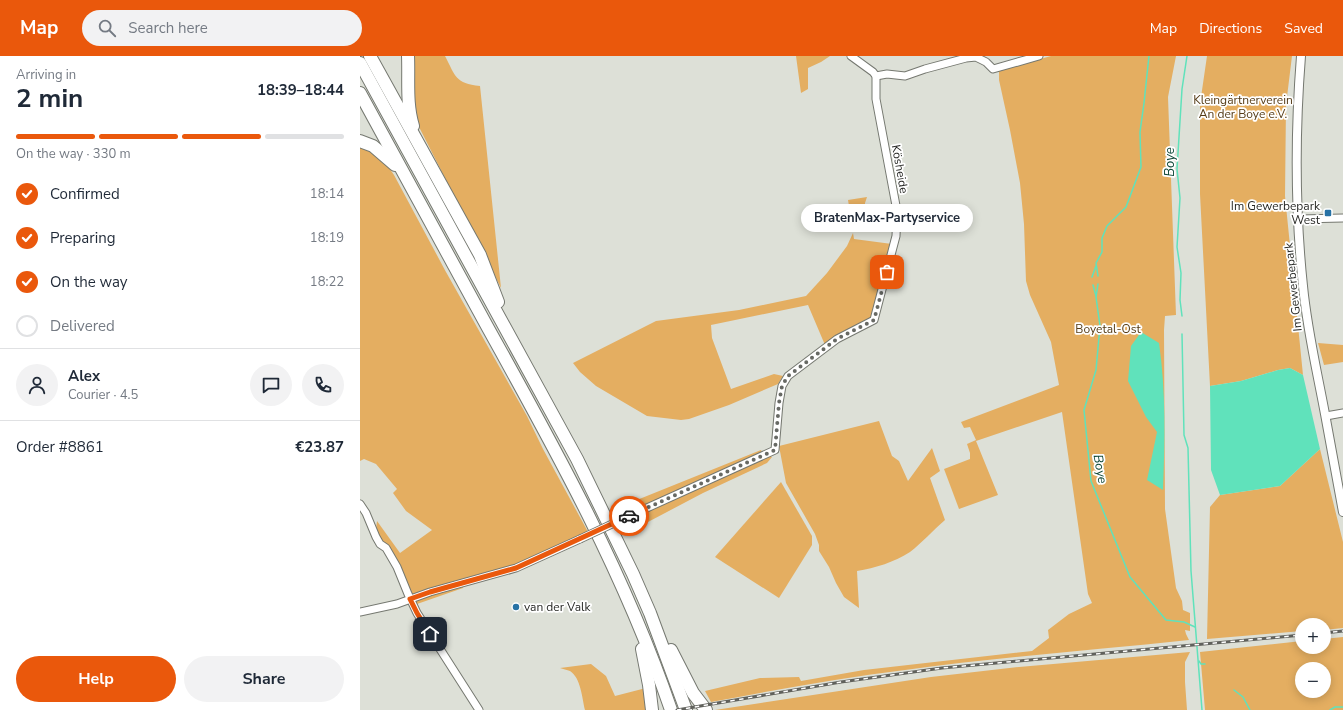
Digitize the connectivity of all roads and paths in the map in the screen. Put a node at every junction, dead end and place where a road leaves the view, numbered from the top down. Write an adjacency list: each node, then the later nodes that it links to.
1 (370, 56): 10 (highway)
2 (408, 56): 10 (highway)
3 (851, 56): 7 (street)
4 (1039, 56): 7 (street)
5 (1301, 56): 13 (street, Im Gewerbepark)
6 (360, 63): 14 (highway)
7 (876, 76): 19 (street, Kösheide, bridge)
8 (360, 93): 11 (highway)
9 (360, 141): 11 (highway)
10 (420, 146): 14 (highway)
11 (404, 172): 22 (highway)
12 (1343, 218): 13 (street)
13 (1299, 219): 16 (street, Im Gewerbepark)
14 (510, 338): 21 (highway)
15 (1343, 413): 16 (street)
16 (1326, 416): 18 (street, Im Gewerbepark)
17 (360, 504): 19 (street)
18 (1343, 512)
19 (410, 599): 20 (street); 23 (street)
20 (360, 612)
21 (650, 613): 26 (highway); 27 (highway)
22 (637, 620): 24 (highway); 25 (highway)
23 (479, 710)
24 (652, 710)
25 (671, 710)
26 (686, 710)
27 (706, 710)

